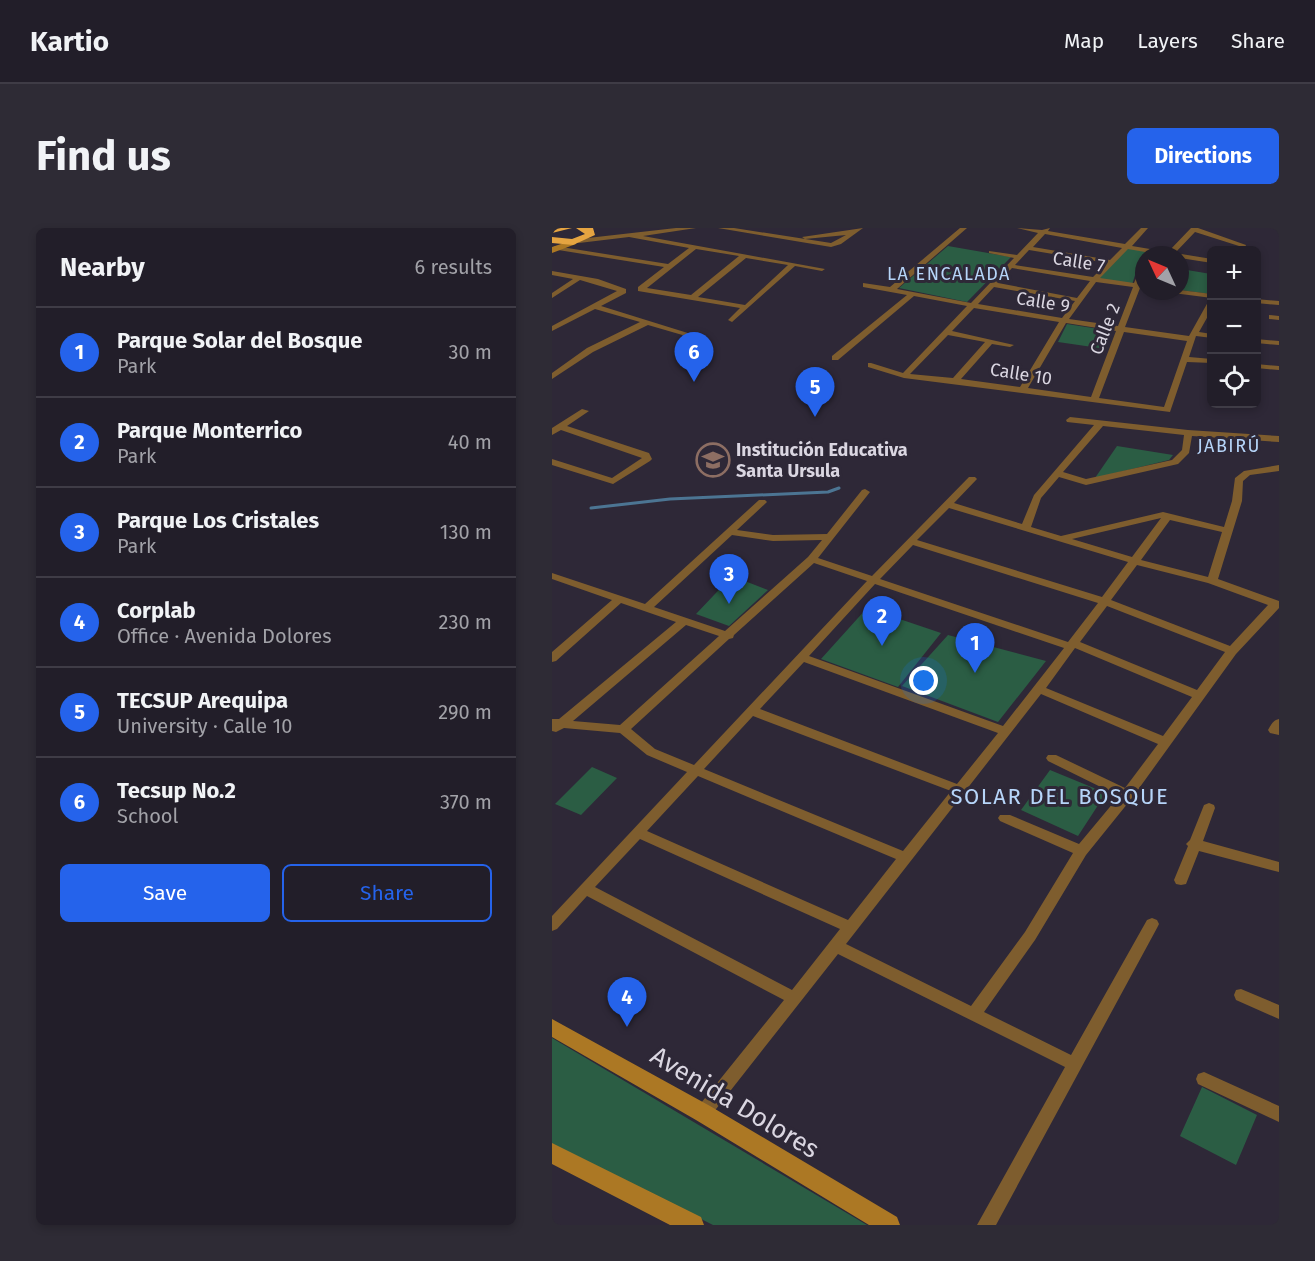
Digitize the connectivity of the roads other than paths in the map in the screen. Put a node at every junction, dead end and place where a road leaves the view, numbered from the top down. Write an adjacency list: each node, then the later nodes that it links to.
1 (568, 228): 12 (highway)
2 (580, 228): 15 (highway)
3 (693, 228): 9 (street)
4 (721, 228): 14 (street)
5 (964, 228): 39 (street)
6 (1020, 228): 11 (street)
7 (1145, 228): 17 (street)
8 (1194, 229): 18 (street); 19 (street)
9 (660, 230): 13 (street)
10 (858, 230): 14 (street); 14 (street)
11 (1046, 230): 17 (street); 21 (street)
12 (552, 232)
13 (628, 235): 15 (street); 20 (street)
14 (786, 239)
15 (574, 242): 16 (highway)
16 (553, 246): 30 (street)
17 (1126, 246): 22 (street); 28 (street)
18 (1178, 246)
19 (1242, 246)
20 (694, 247): 24 (street); 30 (street)
21 (1028, 248): 25 (street); 28 (street)
22 (1135, 248)
23 (991, 252): 25 (street)
24 (745, 255): 29 (street); 44 (street)
25 (1018, 257): 31 (street)
26 (1189, 257): 27 (street)
27 (1207, 260)
28 (1110, 262): 35 (street)
29 (793, 264): 32 (street); 51 (street)
30 (669, 266): 44 (street)
31 (1010, 266): 35 (street, Calle 7); 36 (street)
32 (822, 269)
33 (552, 273): 34 (street)
34 (579, 278): 43 (street); 50 (street)
35 (1094, 280): 38 (street, Calle 7); 46 (street)
36 (992, 284): 46 (street); 49 (street)
37 (866, 285): 39 (street, Calle 9)
38 (1135, 286)
39 (891, 290): 41 (street, Calle 9)
40 (1189, 293): 42 (street)
41 (912, 294): 49 (street, Calle 9); 66 (street)
42 (1207, 295)
43 (552, 296)
44 (693, 297): 51 (street)
45 (1135, 298): 57 (street, Calle 2)
46 (1079, 300): 54 (street)
47 (1261, 301): 48 (street)
48 (1279, 303)
49 (972, 305): 54 (street, Calle 9); 58 (street)
50 (597, 307): 55 (street); 56 (street)
51 (746, 307): 53 (street)
52 (1207, 311): 59 (street)
53 (732, 320)
54 (1064, 321): 57 (street, Calle 9); 77 (street)
55 (645, 323): 61 (street); 72 (street)
56 (552, 329)
57 (1120, 329): 59 (street, Calle 9); 78 (street, Calle 2)
58 (946, 332): 62 (street); 74 (street)
59 (1193, 336): 60 (street, Calle 9); 67 (street)
60 (1207, 336)
61 (703, 339)
62 (990, 341): 65 (street); 76 (street)
63 (1261, 341): 64 (street)
64 (1279, 343)
65 (1010, 345)
66 (835, 358)
67 (1185, 359): 68 (street); 78 (street, Calle 10)
68 (1207, 361)
69 (552, 365): 72 (street)
70 (871, 365): 74 (street, Calle 10)
71 (1261, 366): 73 (street)
72 (564, 368): 75 (street)
73 (1279, 368)
74 (904, 376): 76 (street, Calle 10)
75 (552, 377)
76 (954, 382): 77 (street, Calle 10)
77 (1023, 390): 78 (street, Calle 10)
78 (1094, 401)
79 (585, 411): 82 (street)
80 (1070, 420): 81 (street)
81 (1100, 424): 83 (street); 87 (street)
82 (556, 430): 85 (street)
83 (1188, 433): 84 (street); 87 (street)
84 (1279, 439)
85 (552, 462)
86 (1279, 468): 94 (street)
87 (1057, 473): 93 (street)
88 (972, 478): 91 (street)
89 (865, 492): 96 (street)
90 (762, 502): 95 (street)
91 (946, 504): 93 (street); 98 (street)
92 (1168, 516): 94 (street); 97 (street); 100 (street)
93 (1026, 527): 97 (street)
94 (1229, 531): 103 (street)
95 (730, 532): 96 (street); 107 (street)
96 (831, 537): 99 (street)
97 (1062, 538): 100 (street)
98 (912, 542): 102 (street); 105 (street)
99 (812, 559): 102 (street); 109 (street)
100 (1134, 561): 103 (street); 105 (street)
101 (554, 578): 104 (street)
102 (874, 579): 110 (street); 113 (street)
103 (1212, 581): 106 (street)
104 (621, 598): 107 (street); 112 (street)
105 (1104, 601): 110 (street); 111 (street)
106 (1277, 605): 111 (street)
107 (648, 607): 108 (street)
108 (684, 621): 109 (street); 118 (street)
109 (729, 636): 119 (street)
110 (1072, 645): 114 (street); 115 (street)
111 (1232, 651): 115 (street)
112 (552, 657)
113 (802, 657): 116 (street); 120 (street)
114 (1039, 689): 120 (street); 122 (street)
115 (1198, 695): 122 (street)
116 (752, 711): 124 (street); 125 (street)
117 (1279, 723): 121 (street)
118 (554, 727): 119 (street)
119 (623, 729): 124 (street)
120 (1005, 731): 125 (street)
121 (1279, 731)
122 (1165, 742): 126 (street)
123 (1052, 758): 126 (street)
124 (694, 770): 129 (street); 132 (street)
125 (958, 789): 132 (street)
126 (1127, 795): 131 (street)
127 (1209, 808): 130 (street)
128 (1005, 818): 131 (street)
129 (639, 833): 135 (street); 138 (street)
130 (1193, 844): 133 (street); 134 (street)
131 (1081, 852): 143 (street)
132 (904, 857): 138 (street)
133 (1279, 867)
134 (1181, 880)
135 (586, 889): 137 (street); 141 (street)
136 (1152, 924): 145 (street)
137 (552, 925)
138 (849, 927): 139 (street)
139 (836, 946): 141 (street); 143 (street)
140 (1241, 995): 142 (street)
141 (794, 998): 147 (street)
142 (1279, 1012)
143 (973, 1015): 145 (street)
144 (552, 1027): 147 (main road, Avenida Dolores)
145 (1074, 1064): 152 (street)
146 (1204, 1079): 148 (street)
147 (703, 1113): 151 (main road, Avenida Dolores)
148 (1279, 1114)
149 (552, 1154): 150 (main road)
150 (693, 1225)
151 (889, 1225)
152 (986, 1225)

